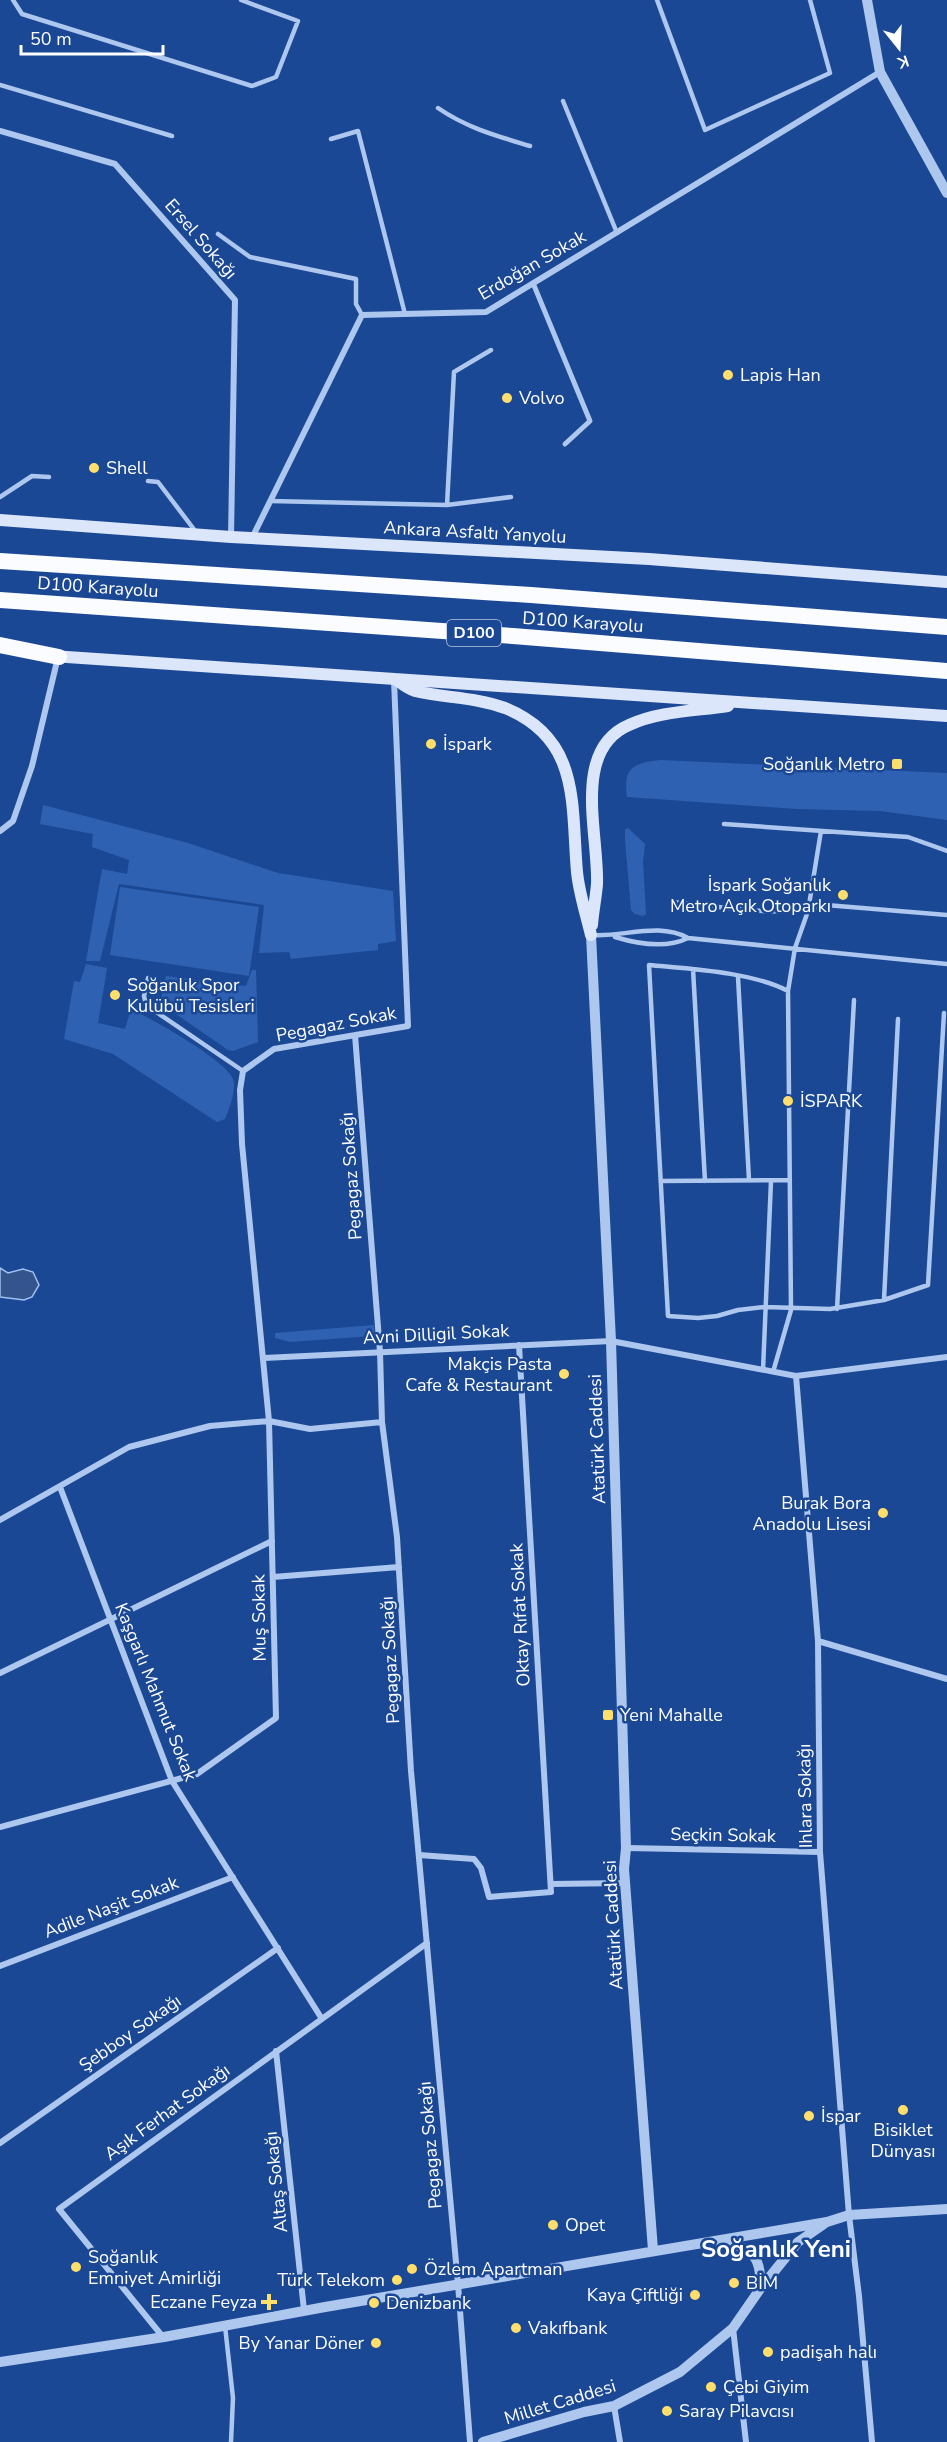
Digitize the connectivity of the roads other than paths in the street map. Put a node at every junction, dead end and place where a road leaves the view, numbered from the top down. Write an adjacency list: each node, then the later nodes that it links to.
1 (13, 0): 2 (lane)
2 (241, 0)
3 (657, 0): 4 (lane)
4 (810, 0)
5 (867, 0): 6 (street)
6 (880, 72): 14 (street); 15 (street, Erdoğan Sokak)
7 (0, 85): 11 (lane)
8 (563, 101): 15 (lane)
9 (438, 108): 13 (lane)
10 (0, 131): 30 (street, Ersel Sokağı)
11 (172, 136)
12 (331, 139): 18 (lane)
13 (530, 146)
14 (947, 193)
15 (617, 233): 17 (street, Erdoğan Sokak)
16 (218, 234): 19 (lane)
17 (533, 283): 18 (street, Erdoğan Sokak); 21 (street)
18 (405, 314): 19 (street, Erdoğan Sokak)
19 (362, 315): 26 (street)
20 (491, 350): 27 (lane)
21 (565, 444)
22 (49, 477): 24 (lane)
23 (148, 482): 29 (lane)
24 (0, 497)
25 (511, 497): 27 (lane)
26 (270, 501): 27 (lane); 31 (street)
27 (447, 506)
28 (0, 520): 29 (main road, Ankara Asfaltı Yanyolu)
29 (198, 534): 30 (main road, Ankara Asfaltı Yanyolu)
30 (231, 537): 31 (main road, Ankara Asfaltı Yanyolu)
31 (252, 538): 33 (main road, Ankara Asfaltı Yanyolu)
32 (0, 561): 35 (highway, D100 Karayolu / D100)
33 (947, 582)
34 (0, 600): 39 (highway, D100 Karayolu / D100)
35 (947, 627)
36 (0, 645): 38 (highway)
37 (0, 654): 38 (main road)
38 (59, 657): 40 (main road); 44 (street)
39 (947, 671)
40 (394, 678): 41 (main road); 50 (main road); 62 (street, Pegagaz Sokak)
41 (753, 703): 42 (main road); 50 (main road)
42 (947, 716)
43 (724, 824): 45 (lane)
44 (0, 831)
45 (821, 831): 46 (lane); 48 (lane)
46 (947, 852)
47 (672, 902): 48 (lane)
48 (808, 911): 49 (lane); 53 (lane)
49 (947, 915)
50 (591, 935): 51 (lane); 73 (street, Atatürk Caddesi)
51 (612, 936): 52 (lane); 52 (lane)
52 (688, 938): 53 (lane)
53 (795, 948): 54 (lane); 58 (lane)
54 (947, 964)
55 (693, 969): 56 (lane); 67 (lane); 68 (lane)
56 (738, 977): 58 (lane); 64 (lane)
57 (148, 978): 63 (lane)
58 (788, 991): 66 (lane)
59 (854, 1000): 71 (lane)
60 (944, 1013): 69 (lane)
61 (897, 1019): 69 (lane)
62 (355, 1035): 63 (street, Pegagaz Sokak); 75 (street, Pegagaz Sokağı)
63 (243, 1071): 77 (street)
64 (749, 1180): 65 (lane); 68 (lane)
65 (771, 1180): 66 (lane); 70 (lane)
66 (790, 1180): 72 (lane)
67 (661, 1181): 68 (lane); 70 (lane)
68 (705, 1181)
69 (884, 1300): 71 (lane)
70 (765, 1307): 72 (lane); 78 (lane)
71 (837, 1308): 72 (lane)
72 (791, 1310): 79 (lane)
73 (611, 1341): 74 (street, Avni Dilligil Sokak); 78 (street, Avni Dilligil Sokak); 94 (street, Atatürk Caddesi)
74 (519, 1345): 75 (street, Avni Dilligil Sokak); 99 (street, Oktay Rıfat Sokak)
75 (380, 1352): 77 (street, Avni Dilligil Sokak); 82 (street, Pegagaz Sokağı)
76 (947, 1357): 80 (street, Avni Dilligil Sokak)
77 (264, 1358): 81 (street)
78 (763, 1370): 79 (street, Avni Dilligil Sokak)
79 (773, 1372): 80 (street, Avni Dilligil Sokak)
80 (796, 1376): 89 (street, Ihlara Sokağı)
81 (269, 1421): 82 (street); 83 (street); 85 (street, Muş Sokak)
82 (382, 1422): 86 (street, Pegagaz Sokağı)
83 (60, 1487): 84 (street); 88 (street, Kaşgarlı Mahmut Sokak)
84 (0, 1520)
85 (272, 1541): 87 (street, Muş Sokak); 88 (street)
86 (399, 1567): 87 (street); 96 (street, Pegagaz Sokağı)
87 (273, 1577): 92 (street, Muş Sokak)
88 (110, 1619): 90 (street); 92 (street, Kaşgarlı Mahmut Sokak)
89 (818, 1641): 91 (street); 95 (street, Ihlara Sokağı)
90 (0, 1672)
91 (947, 1679)
92 (172, 1780): 93 (street); 97 (street, Kaşgarlı Mahmut Sokak)
93 (0, 1827)
94 (626, 1848): 95 (street, Seçkin Sokak); 98 (street, Atatürk Caddesi)
95 (820, 1852): 107 (street, Ihlara Sokağı)
96 (419, 1855): 99 (street); 100 (street, Pegagaz Sokağı)
97 (233, 1876): 101 (street, Kaşgarlı Mahmut Sokak); 102 (street, Adile Naşit Sokak)
98 (625, 1883): 99 (street); 110 (street, Atatürk Caddesi)
99 (551, 1884)
100 (427, 1943): 103 (street, Aşık Ferhat Sokağı); 111 (street, Pegagaz Sokağı)
101 (278, 1948): 103 (street, Kaşgarlı Mahmut Sokak); 105 (street, Şebboy Sokağı)
102 (0, 1966)
103 (322, 2019): 104 (street, Aşık Ferhat Sokağı)
104 (276, 2051): 113 (street, Altaş Sokağı); 116 (street, Aşık Ferhat Sokağı)
105 (0, 2143)
106 (947, 2209): 107 (street)
107 (849, 2215): 108 (street); 124 (street, Ihlara Sokağı)
108 (827, 2222): 109 (street); 112 (street, Millet Caddesi)
109 (722, 2240): 110 (street); 112 (street)
110 (653, 2250): 111 (street)
111 (458, 2284): 113 (street); 120 (street, Pegagaz Sokağı)
112 (760, 2289): 115 (street, Millet Caddesi)
113 (304, 2310): 114 (street)
114 (225, 2326): 116 (street); 119 (lane)
115 (733, 2328): 118 (street, Millet Caddesi); 123 (street)
116 (164, 2337): 117 (street)
117 (0, 2362)
118 (614, 2406): 121 (street, Millet Caddesi); 122 (street)
119 (231, 2442)
120 (470, 2442)
121 (483, 2442)
122 (620, 2442)
123 (746, 2442)
124 (872, 2442)

